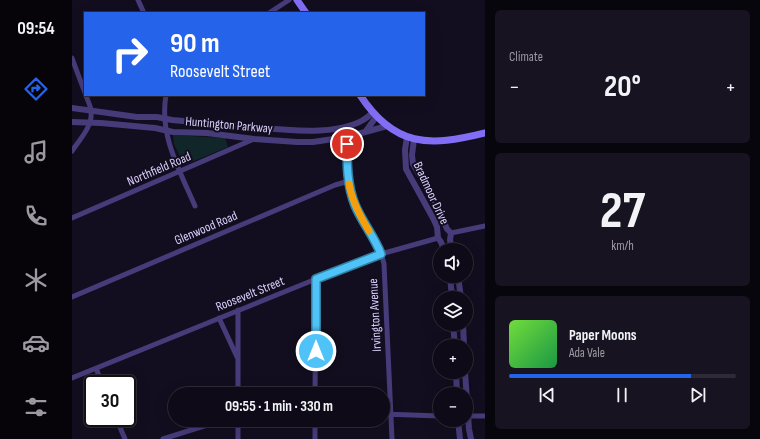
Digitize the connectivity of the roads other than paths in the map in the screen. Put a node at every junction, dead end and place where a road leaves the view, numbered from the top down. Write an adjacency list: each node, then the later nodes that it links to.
1 (138, 0): 4 (street)
2 (288, 0): 5 (street)
3 (297, 0): 6 (main road)
4 (144, 12)
5 (270, 12)
6 (305, 12)
7 (72, 58): 8 (street)
8 (84, 91)
9 (86, 96): 13 (street)
10 (166, 96): 15 (street)
11 (361, 96): 14 (main road)
12 (72, 108): 13 (street, Huntington Parkway)
13 (91, 110): 15 (street, Huntington Parkway); 17 (street)
14 (374, 115): 18 (main road); 20 (street, Huntington Parkway); 22 (street)
15 (164, 118): 19 (street, Huntington Parkway); 21 (street)
16 (72, 122): 17 (street, Huntington Parkway)
17 (90, 123): 21 (street, Huntington Parkway); 27 (street)
18 (387, 126): 22 (street, Huntington Parkway); 25 (main road)
19 (254, 127): 20 (street, Huntington Parkway); 26 (street)
20 (347, 127): 24 (street, Irvington Avenue)
21 (165, 130): 26 (street, Huntington Parkway); 28 (street)
22 (364, 132): 24 (street, Huntington Parkway)
23 (485, 133): 25 (main road)
24 (347, 137): 26 (street, Huntington Parkway); 29 (street, Irvington Avenue)
25 (410, 138): 33 (street, Bradmoor Drive); 34 (street, Bradmoor Drive)
26 (254, 139): 28 (street, Northfield Road)
27 (72, 152)
28 (180, 172): 30 (street); 31 (street, Northfield Road)
29 (349, 181): 37 (street, Irvington Avenue); 39 (street, Glenwood Road)
30 (195, 206)
31 (72, 218)
32 (485, 226): 33 (street)
33 (449, 234): 34 (street); 34 (street); 36 (street, Bradmoor Drive)
34 (439, 238): 35 (street, Bradmoor Drive); 37 (street, Roosevelt Street)
35 (441, 243)
36 (451, 243)
37 (381, 254): 38 (street, Roosevelt Street); 48 (street, Irvington Avenue)
38 (316, 279): 40 (street, Roosevelt Street); 47 (street)
39 (72, 297)
40 (238, 310): 41 (street, Roosevelt Street); 42 (street)
41 (219, 318): 42 (street); 43 (street, Roosevelt Street)
42 (239, 361): 46 (street)
43 (96, 368): 44 (street); 45 (street, Roosevelt Street)
44 (99, 375)
45 (72, 378)
46 (238, 387)
47 (315, 387)
48 (389, 387)
49 (390, 414): 50 (street); 63 (street, Irvington Avenue)
50 (433, 416)
51 (473, 416): 52 (street)
52 (485, 416)
53 (120, 427): 59 (street)
54 (201, 427): 60 (street)
55 (238, 427): 61 (street)
56 (315, 427): 62 (street)
57 (459, 427): 64 (street)
58 (469, 427): 65 (street)
59 (125, 439)
60 (163, 439)
61 (238, 439)
62 (315, 439)
63 (392, 439)
64 (460, 439)
65 (471, 439)

